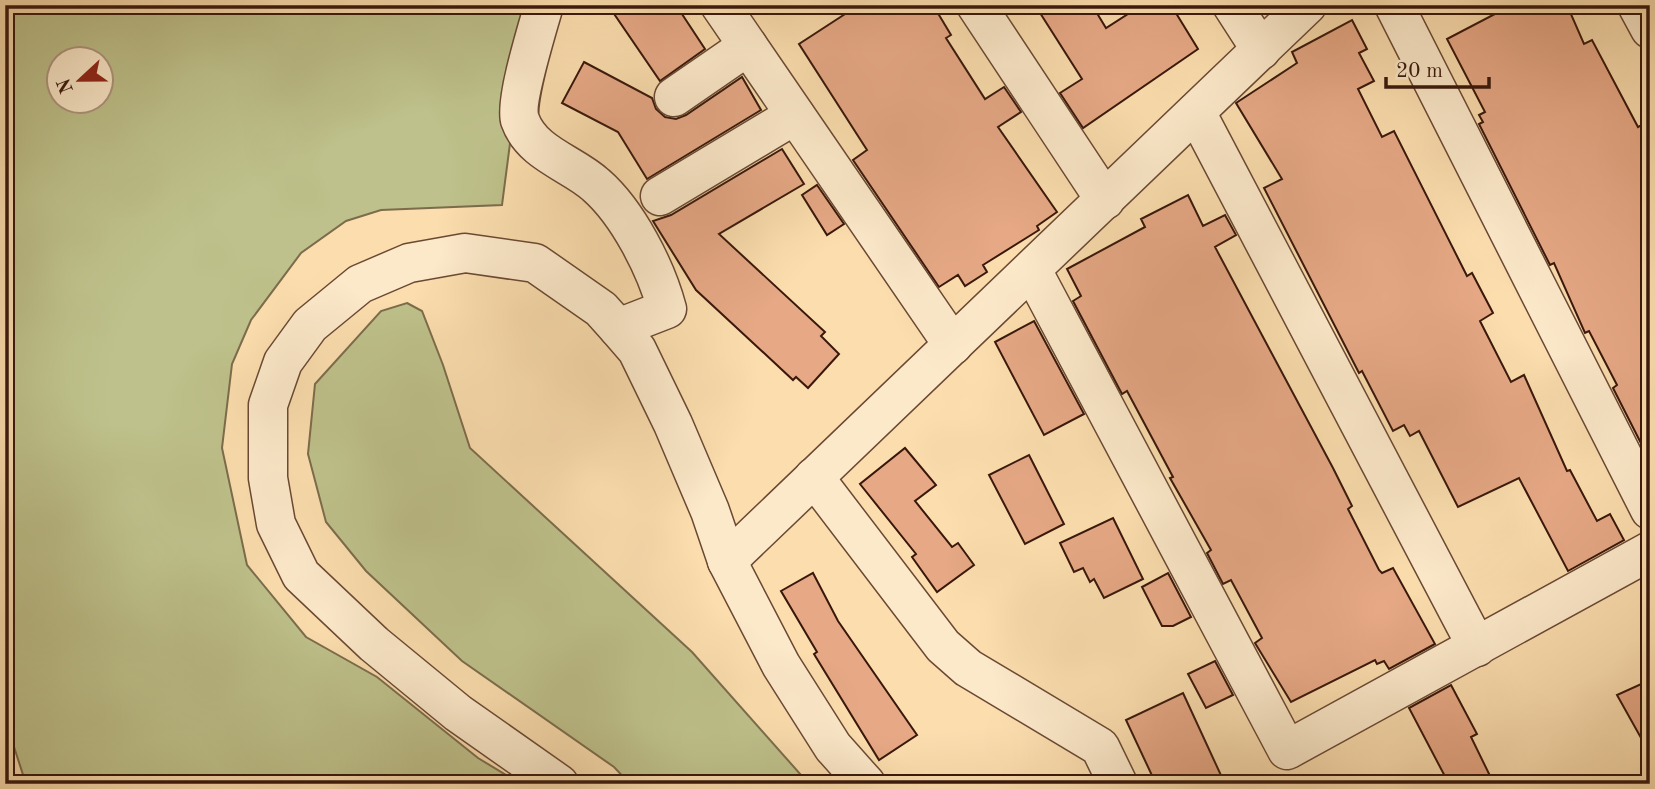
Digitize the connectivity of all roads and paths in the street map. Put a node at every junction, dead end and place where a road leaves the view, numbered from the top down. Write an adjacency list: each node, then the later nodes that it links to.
1 (544, 5): 16 (street)
2 (976, 5): 14 (street)
3 (1232, 5): 9 (street)
4 (1307, 5): 9 (street)
5 (1394, 5): 19 (street)
6 (1637, 5): 8 (street)
7 (734, 18): 10 (street); 12 (street)
8 (1650, 29)
9 (1261, 50): 11 (street)
10 (674, 97)
11 (1196, 112): 14 (street); 22 (street)
12 (795, 115): 13 (street); 17 (street)
13 (660, 196)
14 (1105, 200): 15 (street)
15 (1031, 270): 17 (street); 22 (street)
16 (618, 328): 21 (street); 23 (street)
17 (953, 345): 18 (street)
18 (814, 477): 21 (street); 25 (street)
19 (1650, 510)
20 (1650, 551): 22 (street)
21 (727, 561): 24 (street)
22 (1477, 647)
23 (559, 784)
24 (866, 784)
25 (1118, 784)

